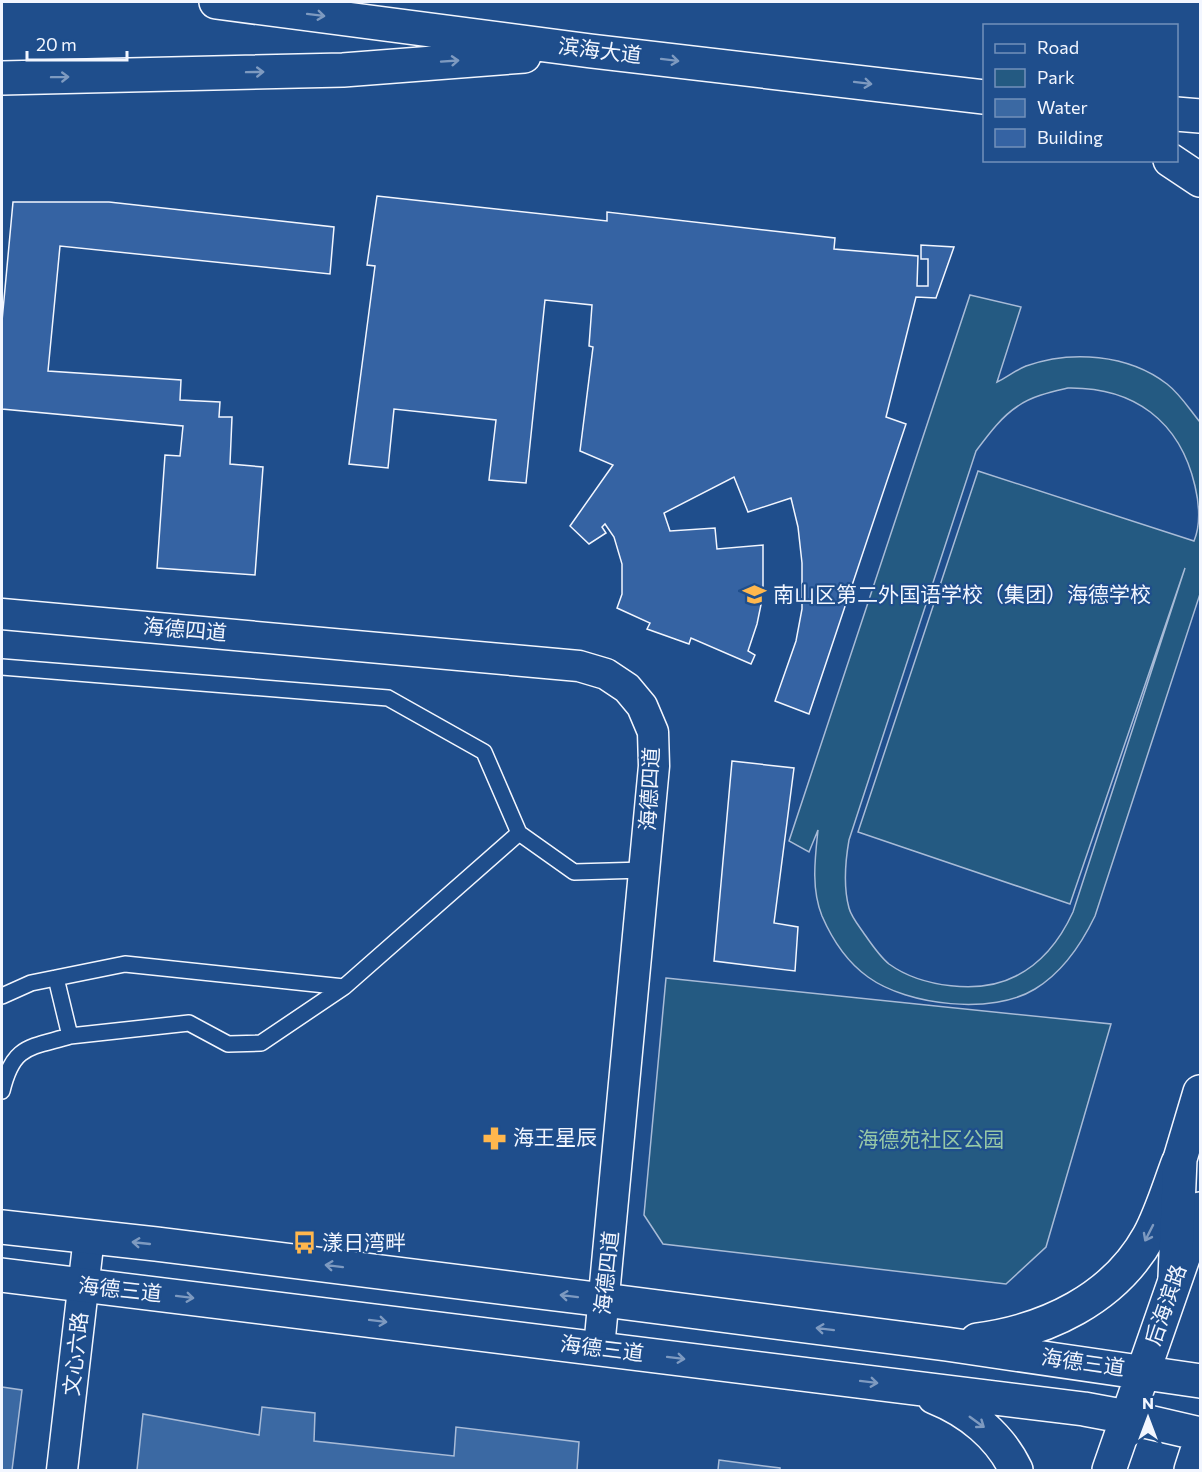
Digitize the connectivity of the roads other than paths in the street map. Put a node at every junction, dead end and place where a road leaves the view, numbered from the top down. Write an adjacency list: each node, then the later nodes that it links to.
1 (216, 2): 2 (main road, 滨海大道, one-way to 2)
2 (591, 51): 3 (main road, one-way to 2); 4 (main road, 滨海大道, one-way to 4)
3 (2, 78)
4 (983, 97)
5 (1178, 114): 6 (main road)
6 (1200, 116)
7 (1173, 162): 8 (main road)
8 (1200, 180)
9 (2, 614): 12 (street, 海德四道)
10 (2, 667): 11 (lane)
11 (519, 833): 12 (lane); 14 (lane)
12 (645, 870): 26 (street, 海德四道)
13 (56, 978): 14 (lane); 15 (lane); 16 (lane)
14 (344, 987): 16 (lane)
15 (2, 996)
16 (70, 1036): 17 (lane)
17 (2, 1091)
18 (1200, 1092): 19 (main road)
19 (1180, 1159): 24 (main road); 27 (main road, one-way to 27)
20 (1200, 1209): 24 (main road, 后海滨路)
21 (2, 1227): 22 (main road, 海德三道)
22 (89, 1237): 25 (street, 文心六路); 26 (main road, 海德三道, one-way to 22)
23 (2, 1275): 25 (main road, 海德三道)
24 (1176, 1278): 29 (main road, 后海滨路)
25 (83, 1287): 28 (main road, 海德三道, one-way to 28); 35 (street, 文心六路)
26 (604, 1300): 27 (main road, 海德三道, one-way to 26); 28 (street, 海德四道)
27 (946, 1344): 29 (main road, 海德三道)
28 (599, 1348): 31 (main road, 海德三道, one-way to 31)
29 (1143, 1372): 30 (main road, 海德三道); 32 (main road, 后海滨路)
30 (1200, 1381)
31 (907, 1387): 32 (main road, 海德三道); 36 (main road, one-way to 36)
32 (1128, 1417): 33 (main road, 海德三道); 37 (main road, 后海滨路)
33 (1200, 1434)
34 (1200, 1442): 38 (main road)
35 (62, 1470)
36 (1016, 1470)
37 (1109, 1470)
38 (1191, 1470)

